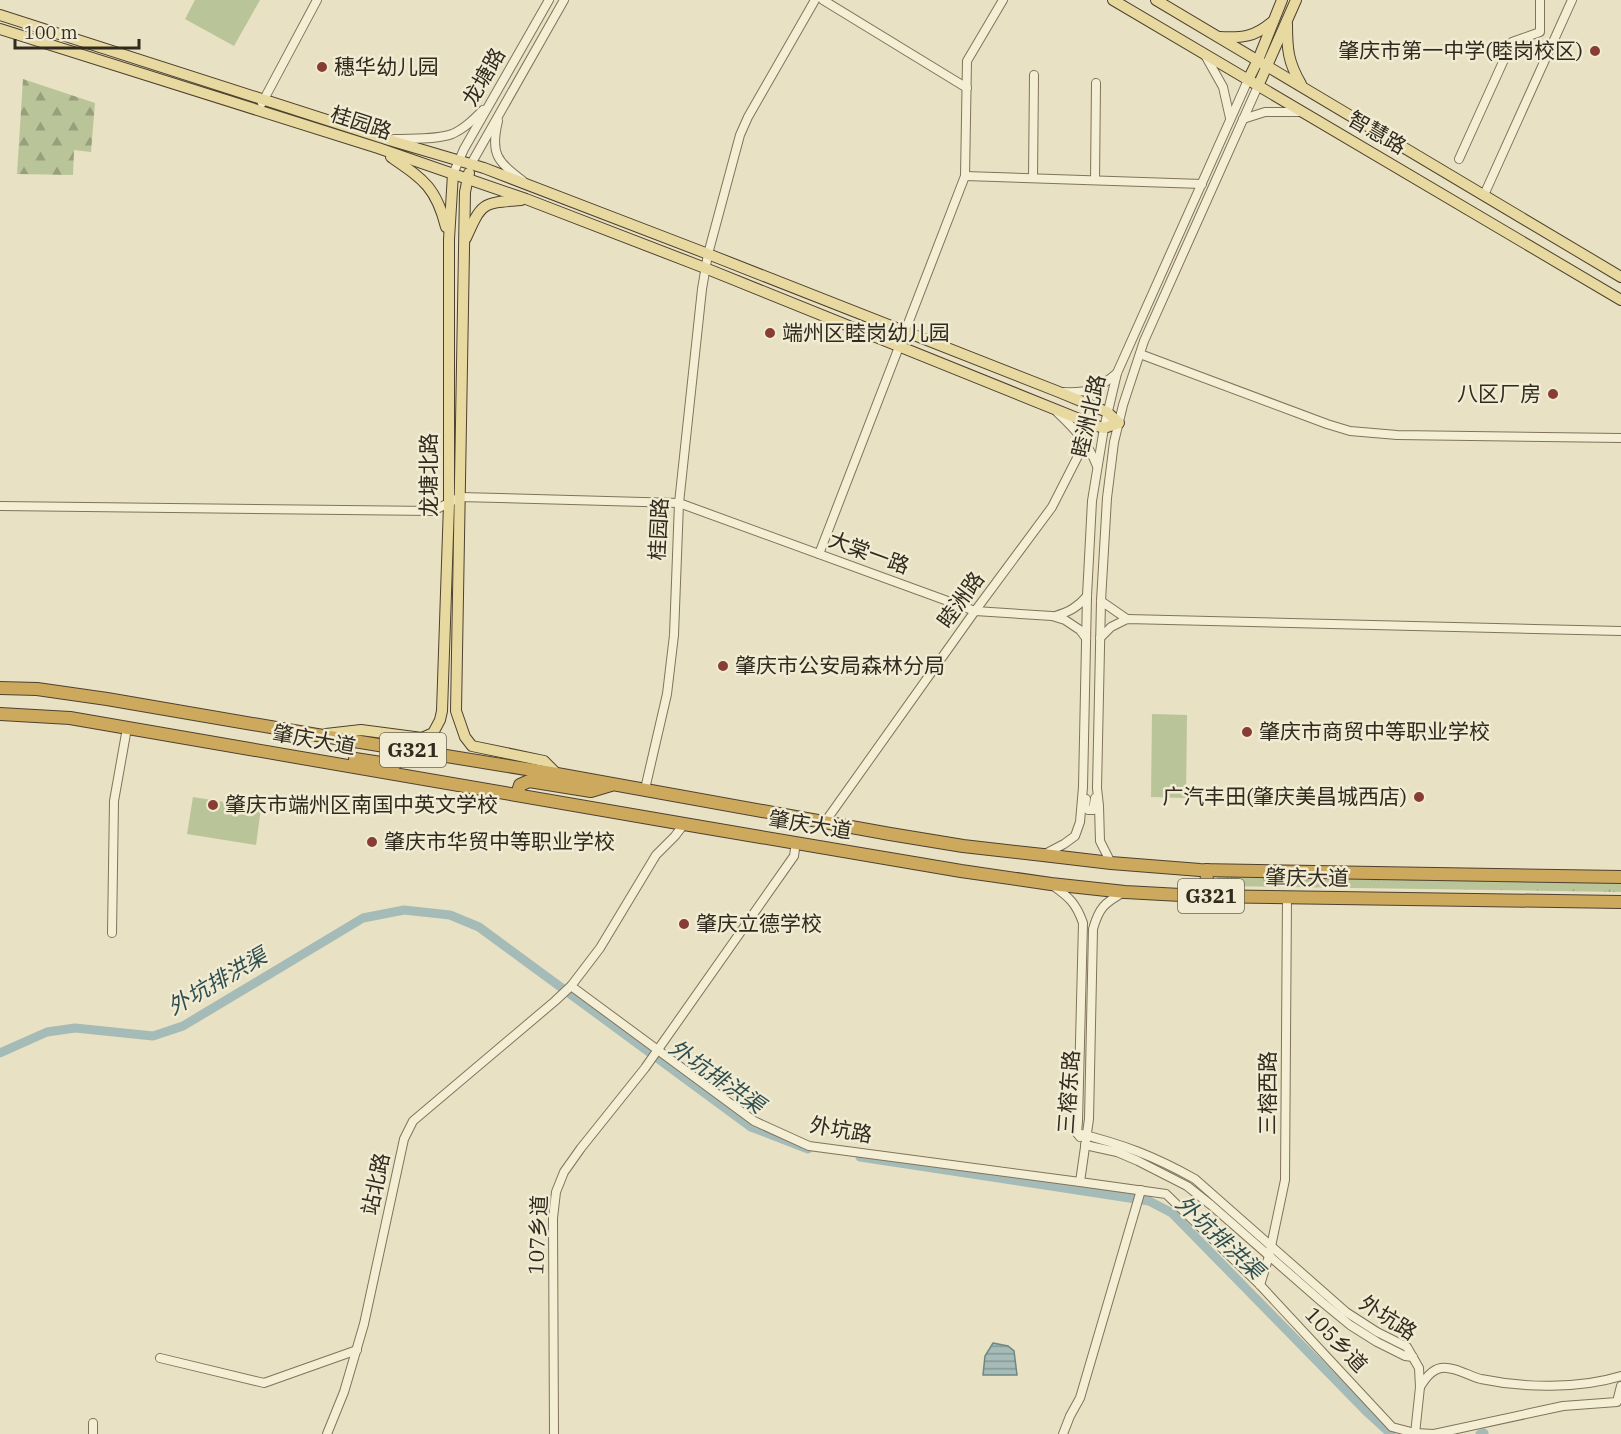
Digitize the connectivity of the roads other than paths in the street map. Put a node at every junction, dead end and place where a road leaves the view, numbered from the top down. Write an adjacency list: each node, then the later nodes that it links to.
1 (317, 0): 26 (street)
2 (549, 0): 27 (street, 龙塘路)
3 (564, 0): 29 (street)
4 (815, 0): 51 (street, 桂园路)
5 (823, 0): 25 (street)
6 (1003, 0): 25 (street)
7 (1113, 0): 18 (main road, 智慧路)
8 (1156, 0): 17 (main road, 智慧路)
9 (1282, 0): 14 (main road, 睦洲北路)
10 (1296, 0): 15 (main road, 睦洲北路)
11 (1540, 0): 35 (street)
12 (1572, 0): 45 (street)
13 (0, 15): 26 (main road)
14 (1274, 19): 17 (main road); 19 (main road, 睦洲北路)
15 (1287, 21): 19 (main road, 睦洲北路); 24 (main road)
16 (0, 29): 28 (main road, 桂园路)
17 (1217, 37): 19 (main road, 智慧路)
18 (1205, 55): 21 (main road, 智慧路); 31 (street)
19 (1262, 63): 21 (main road, 睦洲北路); 23 (main road, 睦洲北路); 24 (main road, 智慧路)
20 (1034, 75): 40 (street)
21 (1248, 80): 23 (main road, 智慧路); 31 (street, 睦洲北路)
22 (1096, 83): 42 (street)
23 (1258, 86): 30 (main road, 智慧路); 32 (street, 睦洲北路)
24 (1302, 87): 45 (main road, 智慧路)
25 (967, 88): 39 (street)
26 (264, 99): 28 (street); 33 (main road)
27 (488, 106): 33 (street); 36 (street, 龙塘路)
28 (257, 110): 34 (main road, 桂园路)
29 (501, 110): 37 (street); 44 (street)
30 (1304, 112): 32 (street); 48 (main road, 智慧路)
31 (1230, 119): 43 (street, 睦洲北路)
32 (1243, 119): 57 (street, 睦洲北路)
33 (389, 140): 36 (main road)
34 (378, 148): 38 (main road, 桂园路); 49 (main road)
35 (1459, 159)
36 (458, 160): 37 (main road); 38 (street, 龙塘路)
37 (471, 164): 41 (main road, 龙塘北路); 44 (main road)
38 (453, 174): 41 (main road, 桂园路); 49 (main road)
39 (965, 176): 40 (street); 55 (street)
40 (1033, 178): 42 (street)
41 (467, 179): 46 (main road, 桂园路); 50 (main road, 龙塘北路)
42 (1095, 180): 43 (street)
43 (1202, 184): 58 (street, 睦洲北路)
44 (530, 186): 51 (main road)
45 (1484, 195): 47 (main road, 智慧路)
46 (526, 200): 50 (main road); 52 (main road, 桂园路)
47 (1510, 210): 48 (main road); 53 (main road, 智慧路)
48 (1500, 228): 54 (main road, 智慧路)
49 (449, 239): 69 (main road, 龙塘北路)
50 (464, 244): 67 (main road, 龙塘北路)
51 (708, 254): 52 (street, 桂园路); 55 (main road)
52 (705, 268): 56 (main road, 桂园路); 68 (street, 桂园路)
53 (1621, 277)
54 (1621, 300)
55 (905, 332): 56 (street); 59 (main road)
56 (900, 347): 60 (main road, 桂园路); 71 (street)
57 (1140, 354): 62 (street, 睦洲北路); 64 (street)
58 (1117, 373): 59 (street); 61 (street, 睦洲北路)
59 (1059, 392): 61 (main road)
60 (1055, 410): 63 (main road, 桂园路); 66 (street)
61 (1107, 412): 62 (main road); 63 (street, 睦洲北路)
62 (1119, 423): 63 (main road); 73 (street, 睦洲北路)
63 (1104, 428): 66 (street, 睦洲北路)
64 (1621, 438)
65 (1078, 456): 74 (street, 睦洲路)
66 (1097, 466): 72 (street, 睦洲北路)
67 (460, 497): 68 (street, 大棠一路); 69 (street); 86 (main road, 龙塘北路)
68 (679, 502): 71 (street, 大棠一路); 90 (street, 桂园路)
69 (449, 504): 70 (street); 83 (main road, 龙塘北路)
70 (0, 506)
71 (819, 554): 74 (street, 大棠一路)
72 (1087, 596): 75 (street); 78 (street, 睦洲北路)
73 (1101, 601): 76 (street); 79 (street, 睦洲北路)
74 (975, 611): 75 (street, 大棠一路); 92 (street, 睦洲路)
75 (1052, 616): 78 (street)
76 (1127, 619): 77 (street); 79 (street)
77 (1621, 631)
78 (1086, 638): 88 (street, 睦洲北路)
79 (1100, 638): 89 (street, 睦洲北路)
80 (0, 688): 83 (highway, 肇庆大道 / G321)
81 (0, 714): 82 (highway, 肇庆大道 / G321)
82 (127, 728): 85 (highway, 肇庆大道 / G321); 104 (street)
83 (317, 735): 84 (highway, 肇庆大道 / G321)
84 (397, 748): 85 (highway); 86 (highway, 肇庆大道 / G321)
85 (316, 760): 91 (highway, 肇庆大道 / G321)
86 (557, 774): 87 (highway, 肇庆大道 / G321)
87 (615, 784): 90 (highway, 肇庆大道 / G321); 91 (highway)
88 (1083, 787): 89 (street); 95 (street, 睦洲北路)
89 (1097, 788): 96 (street, 睦洲北路)
90 (645, 789): 92 (highway, 肇庆大道 / G321)
91 (517, 795): 93 (highway, 肇庆大道 / G321)
92 (825, 822): 95 (highway, G321)
93 (684, 825): 94 (highway, 肇庆大道 / G321); 105 (street)
94 (796, 842): 99 (highway, 肇庆大道 / G321); 106 (street, 107乡道)
95 (1043, 855): 96 (highway, G321)
96 (1111, 863): 97 (highway, G321)
97 (1207, 870): 98 (highway, G321); 101 (highway)
98 (1621, 877)
99 (1051, 884): 100 (highway, 肇庆大道 / G321); 107 (street, 三榕东路)
100 (1125, 892): 101 (highway, 肇庆大道 / G321); 107 (street, 三榕东路)
101 (1206, 896): 102 (highway, 肇庆大道 / G321)
102 (1287, 897): 103 (highway, 肇庆大道 / G321); 110 (street, 三榕西路)
103 (1621, 902)
104 (112, 933)
105 (571, 986): 106 (street, 外坑路); 113 (street, 站北路)
106 (658, 1050): 108 (street, 外坑路); 122 (street, 107乡道)
107 (1086, 1140): 108 (street); 110 (street, 外坑路); 111 (street, 外坑路)
108 (1080, 1182): 109 (street, 105乡道)
109 (1141, 1191): 112 (street, 105乡道); 123 (street)
110 (1272, 1246): 111 (street, 三榕西路); 114 (street, 外坑路)
111 (1269, 1256): 112 (street, 三榕西路); 114 (street, 外坑路)
112 (1260, 1285): 124 (street, 105乡道)
113 (357, 1350): 115 (street); 121 (street, 站北路)
114 (1413, 1357): 118 (street)
115 (160, 1358)
116 (1621, 1376): 118 (street)
117 (1621, 1386): 124 (street, 105乡道)
118 (1420, 1387): 124 (street)
119 (93, 1423): 120 (street)
120 (93, 1434)
121 (327, 1434)
122 (554, 1434)
123 (1063, 1434)
124 (1415, 1434)

